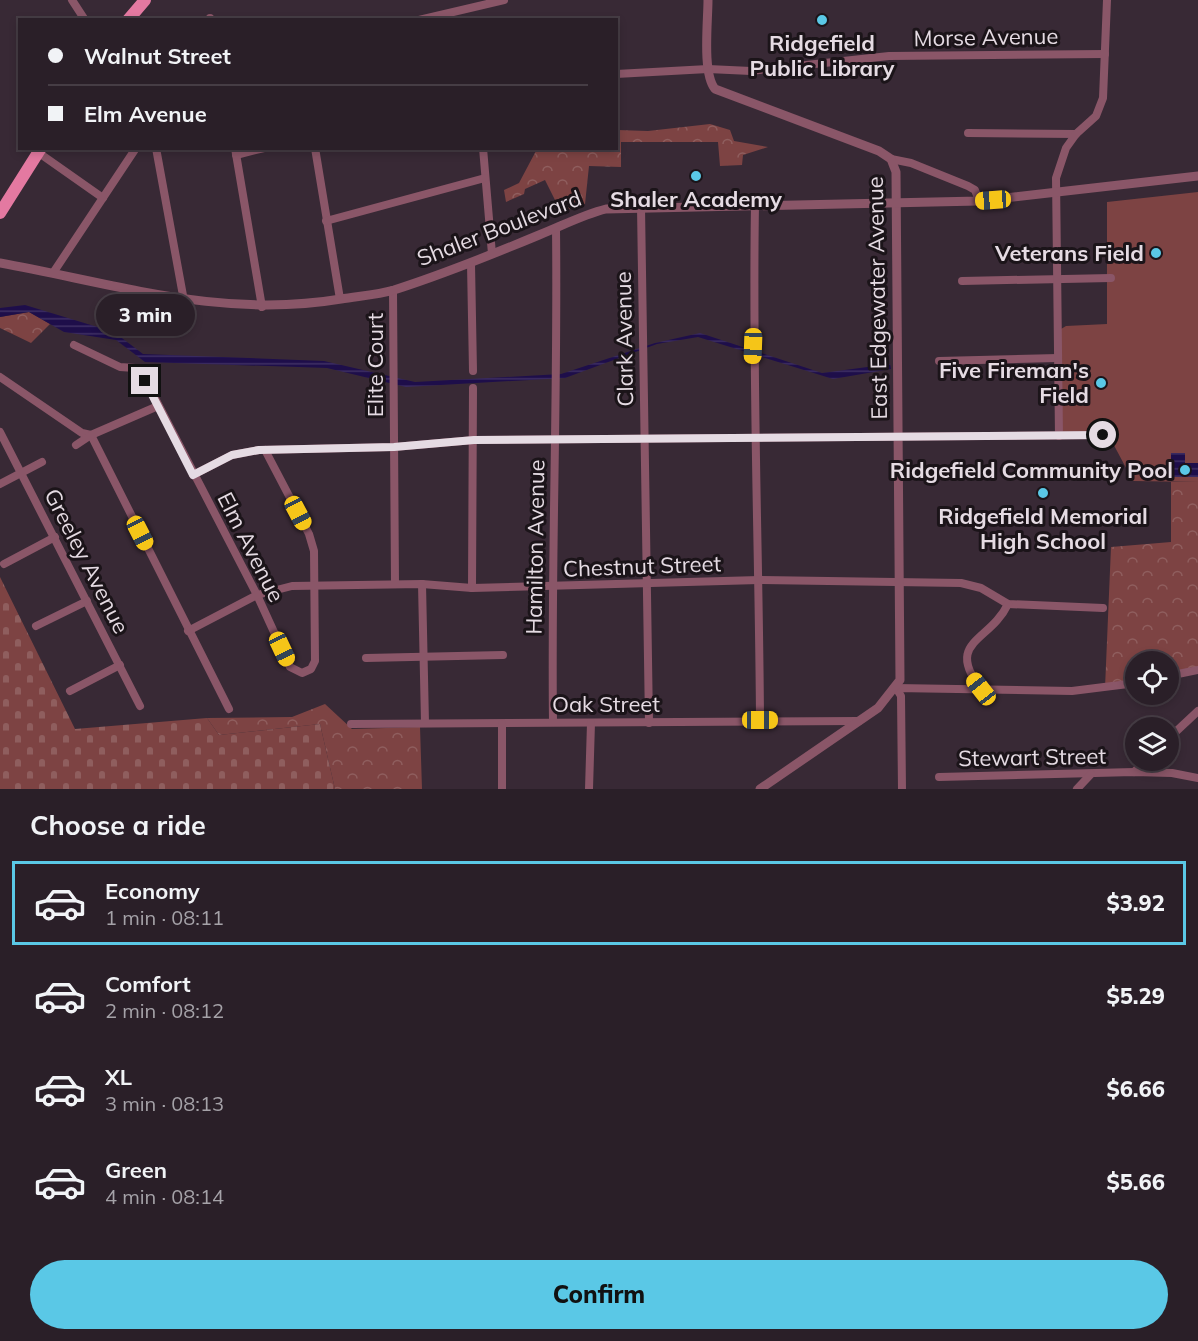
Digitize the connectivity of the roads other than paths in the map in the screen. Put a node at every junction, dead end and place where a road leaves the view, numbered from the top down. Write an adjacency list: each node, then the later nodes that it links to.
1 (72, 0): 7 (street)
2 (146, 0): 8 (main road)
3 (504, 0): 6 (street)
4 (708, 0): 11 (street)
5 (1107, 0): 10 (street)
6 (464, 6): 9 (street)
7 (84, 18)
8 (130, 18)
9 (425, 18)
10 (1105, 54): 11 (street, Morse Avenue); 14 (street)
11 (708, 69): 12 (street, Morse Avenue); 21 (street)
12 (618, 74)
13 (968, 133): 14 (street)
14 (1076, 134): 24 (street)
15 (135, 150): 25 (street)
16 (156, 150): 42 (street)
17 (315, 150): 31 (street)
18 (483, 150): 23 (street)
19 (40, 151): 25 (street); 30 (main road)
20 (236, 152): 43 (street)
21 (891, 159): 26 (street); 27 (street, East Edgewater Avenue)
22 (1198, 176): 24 (street, Shaler Boulevard)
23 (485, 178): 31 (street); 33 (street)
24 (1056, 192): 26 (street, Shaler Boulevard); 38 (street)
25 (103, 198): 36 (street)
26 (979, 201): 27 (street, Shaler Boulevard)
27 (897, 204): 28 (street, Shaler Boulevard); 55 (street, East Edgewater Avenue)
28 (755, 205): 29 (street, Shaler Boulevard); 56 (street)
29 (641, 207): 32 (street, Shaler Boulevard); 59 (street, Clark Avenue)
30 (0, 213)
31 (326, 221): 41 (street)
32 (556, 229): 33 (street, Shaler Boulevard); 58 (street, Hamilton Avenue)
33 (492, 254): 35 (street, Shaler Boulevard)
34 (0, 262): 36 (street, Shaler Boulevard)
35 (471, 264): 40 (street, Shaler Boulevard); 47 (street)
36 (54, 273): 42 (street, Shaler Boulevard)
37 (1112, 278): 38 (street)
38 (1058, 279): 39 (street); 45 (street)
39 (962, 281)
40 (393, 290): 41 (street, Shaler Boulevard); 61 (street, Elite Court)
41 (340, 299): 43 (street, Shaler Boulevard)
42 (184, 301): 43 (street, Shaler Boulevard)
43 (262, 307)
44 (74, 345): 50 (street, Elm Avenue)
45 (1058, 358): 46 (street); 54 (street)
46 (939, 361)
47 (473, 371)
48 (0, 377): 52 (street)
49 (473, 388): 57 (street)
50 (158, 406): 52 (street); 65 (street, Elm Avenue)
51 (0, 432): 64 (street, Greeley Avenue)
52 (91, 435): 60 (street); 82 (street)
53 (1103, 435): 54 (street)
54 (1059, 436): 55 (street)
55 (899, 437): 56 (street); 70 (street, East Edgewater Avenue)
56 (754, 439): 59 (street); 69 (street)
57 (474, 440): 58 (street); 61 (street); 76 (street)
58 (554, 440): 59 (street); 75 (street, Hamilton Avenue)
59 (643, 441): 74 (street, Clark Avenue)
60 (76, 445)
61 (394, 447): 62 (street); 71 (street, Elite Court)
62 (265, 450): 65 (street); 73 (street)
63 (42, 462): 64 (street)
64 (22, 472): 66 (street); 67 (street, Greeley Avenue)
65 (193, 475): 77 (street, Elm Avenue)
66 (0, 484)
67 (55, 537): 68 (street); 78 (street, Greeley Avenue)
68 (4, 564)
69 (759, 580): 70 (street, Chestnut Street); 74 (street, Chestnut Street); 96 (street)
70 (900, 583): 79 (street, Chestnut Street); 90 (street, East Edgewater Avenue)
71 (396, 584): 72 (street, Chestnut Street); 73 (street, Chestnut Street)
72 (422, 584): 76 (street, Chestnut Street); 84 (street)
73 (315, 585): 77 (street, Chestnut Street); 77 (street, Elm Avenue)
74 (645, 585): 75 (street, Chestnut Street); 101 (street, Clark Avenue)
75 (552, 586): 76 (street, Chestnut Street); 98 (street, Hamilton Avenue)
76 (472, 588)
77 (257, 595): 82 (street, Chestnut Street)
78 (87, 601): 81 (street); 86 (street, Greeley Avenue)
79 (1008, 604): 80 (street, Chestnut Street); 91 (street)
80 (1103, 608)
81 (36, 626)
82 (188, 631): 94 (street)
83 (503, 655): 84 (street)
84 (425, 657): 85 (street); 99 (street)
85 (366, 658)
86 (120, 665): 92 (street); 93 (street, Greeley Avenue)
87 (1198, 670): 88 (street)
88 (1179, 674)
89 (1125, 684): 91 (street)
90 (896, 688): 91 (street); 97 (street); 112 (street)
91 (981, 689)
92 (70, 691)
93 (140, 706)
94 (229, 709)
95 (1198, 711): 104 (street)
96 (760, 720): 97 (street, Oak Street); 101 (street, Oak Street)
97 (861, 721): 111 (street)
98 (553, 722): 100 (street, Oak Street); 103 (street, Oak Street)
99 (425, 723): 102 (street, Oak Street); 103 (street, Oak Street)
100 (591, 723): 101 (street, Oak Street); 110 (street)
101 (649, 723)
102 (351, 724)
103 (502, 724): 109 (street)
104 (1179, 729)
105 (1134, 772): 106 (street, Stewart Street); 108 (street, Stewart Street)
106 (1091, 774): 107 (street, Stewart Street); 113 (street)
107 (939, 777)
108 (1198, 778)
109 (502, 789)
110 (589, 789)
111 (760, 789)
112 (902, 789)
113 (1077, 789)

